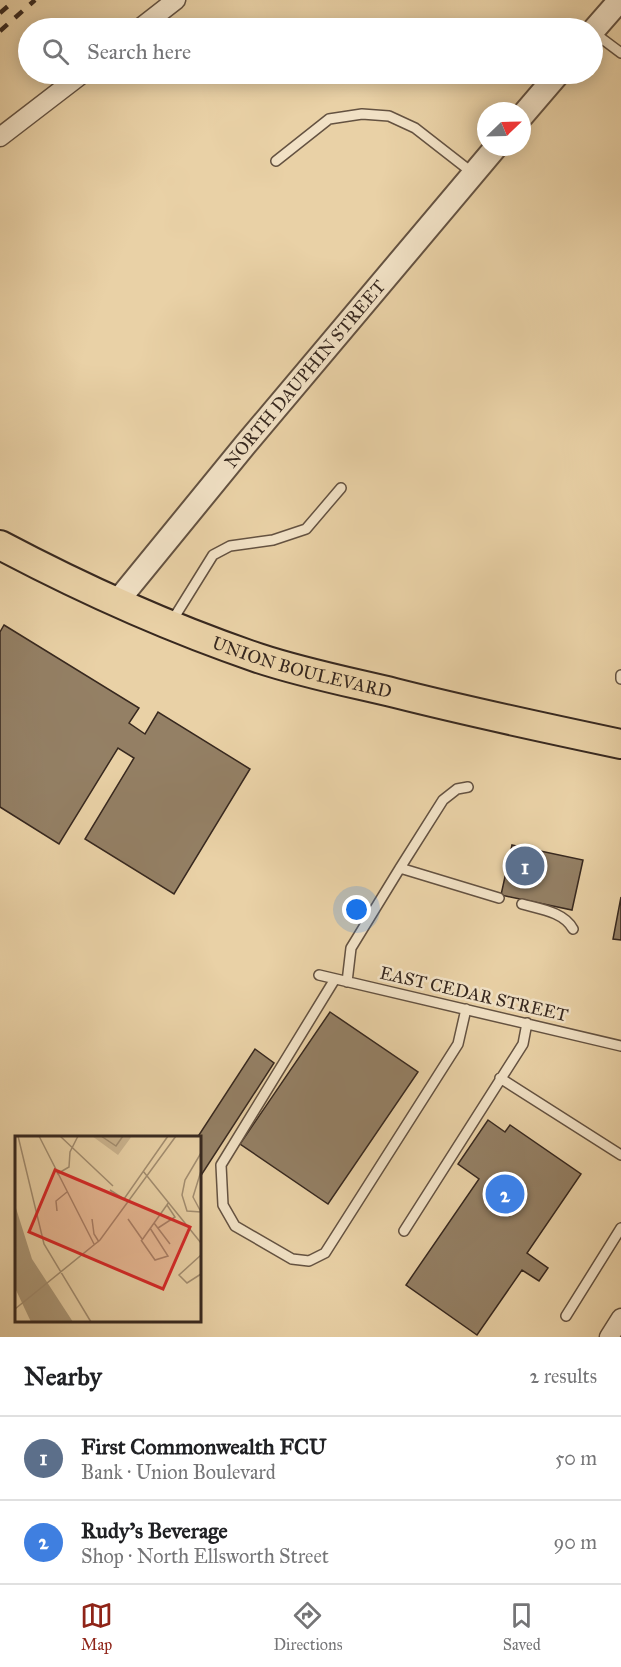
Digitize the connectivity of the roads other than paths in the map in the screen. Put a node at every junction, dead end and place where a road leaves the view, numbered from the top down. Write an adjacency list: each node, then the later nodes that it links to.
1 (176, 0): 3 (street)
2 (620, 0): 4 (street)
3 (153, 18)
4 (603, 20)
5 (603, 40): 6 (lane)
6 (621, 53)
7 (69, 84): 10 (street)
8 (549, 84): 9 (street)
9 (531, 106)
10 (0, 137)
11 (489, 156): 13 (street, NORTH DAUPHIN STREET)
12 (276, 161): 13 (lane)
13 (474, 174): 16 (street, NORTH DAUPHIN STREET)
14 (341, 488): 17 (lane)
15 (0, 545): 16 (main road, UNION BOULEVARD)
16 (116, 603): 17 (main road, UNION BOULEVARD)
17 (170, 625): 18 (main road, UNION BOULEVARD)
18 (621, 744)
19 (468, 787): 20 (lane)
20 (400, 868): 21 (lane); 26 (lane)
21 (499, 898)
22 (522, 904): 23 (lane)
23 (573, 930)
24 (319, 975): 25 (lane, EAST CEDAR STREET)
25 (335, 979): 26 (lane, EAST CEDAR STREET); 27 (lane)
26 (347, 982): 27 (lane, EAST CEDAR STREET)
27 (466, 1009): 28 (lane, EAST CEDAR STREET)
28 (527, 1023): 29 (lane, EAST CEDAR STREET); 30 (lane)
29 (621, 1046)
30 (500, 1078): 31 (lane); 33 (lane)
31 (621, 1155)
32 (621, 1228): 34 (lane)
33 (404, 1231)
34 (566, 1316)
35 (621, 1318): 36 (street)
36 (609, 1337)

